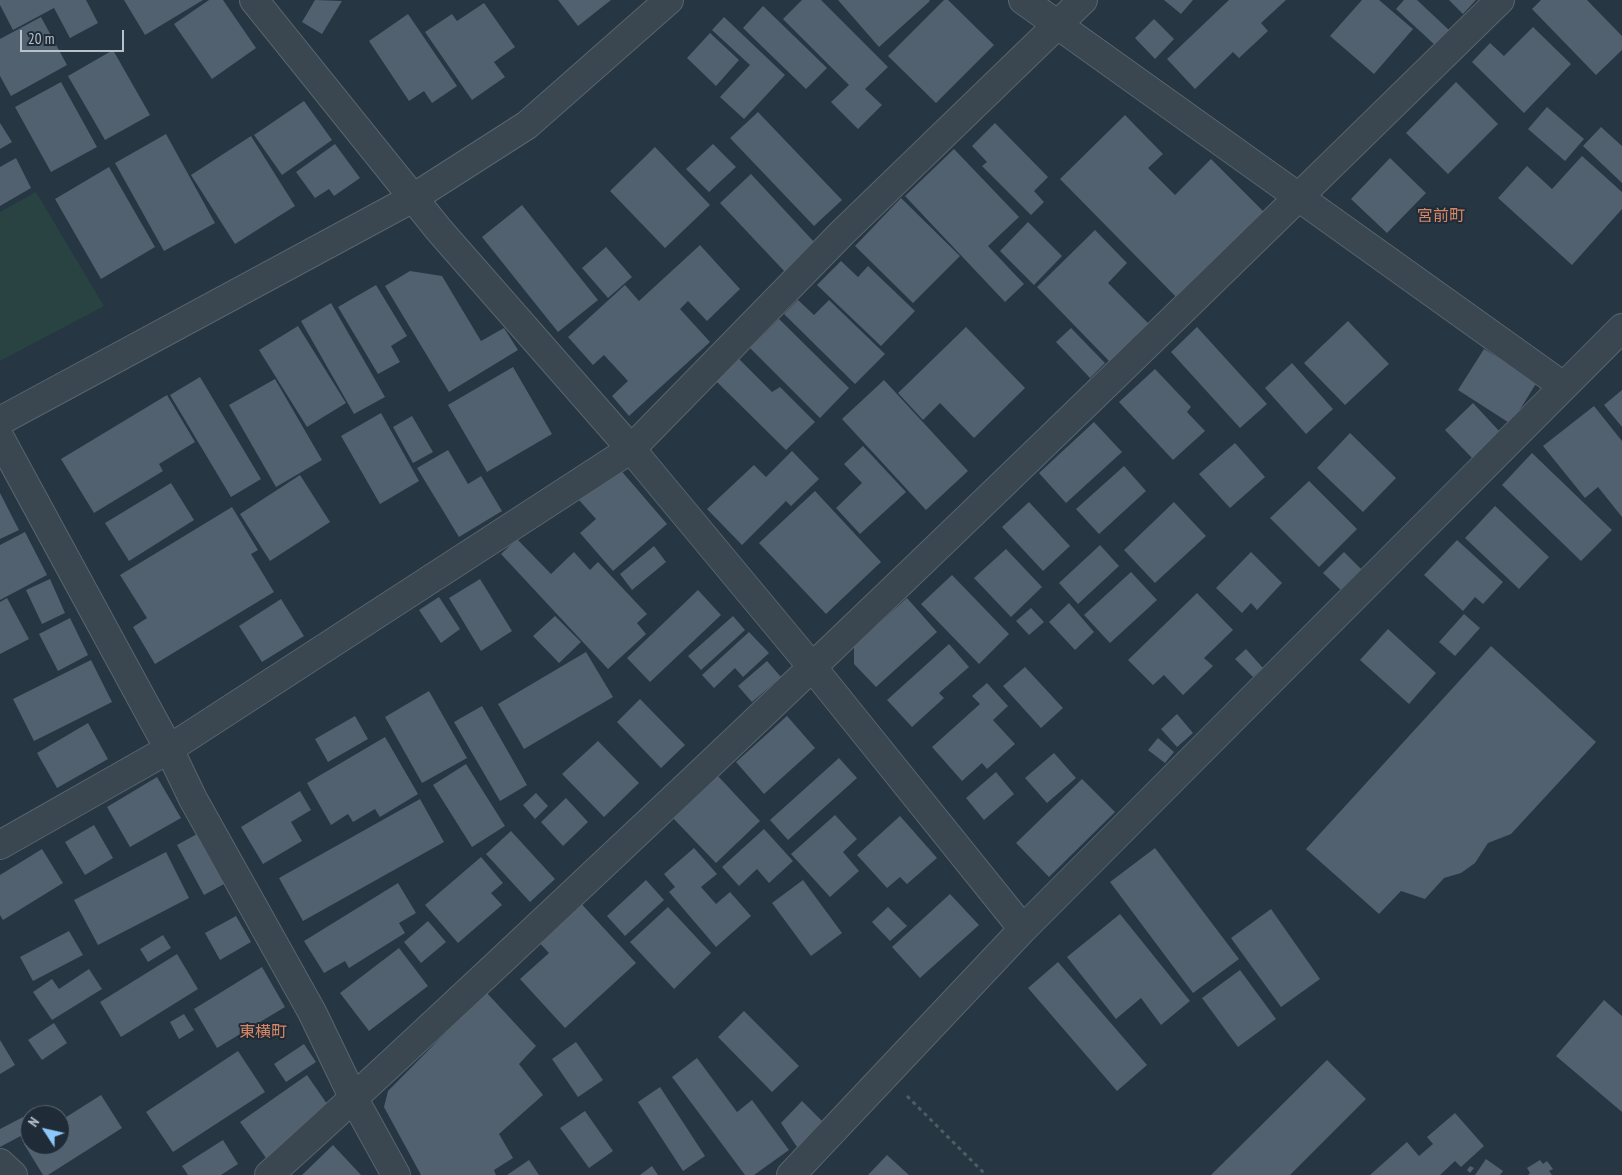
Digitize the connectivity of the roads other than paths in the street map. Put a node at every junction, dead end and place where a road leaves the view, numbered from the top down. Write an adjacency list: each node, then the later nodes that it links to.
1 (254, 0): 8 (street)
2 (669, 0): 8 (street)
3 (1023, 0): 6 (street)
4 (1083, 0): 6 (street)
5 (1500, 0): 7 (street)
6 (1058, 24): 7 (street); 13 (street)
7 (1299, 197): 10 (street); 14 (street)
8 (413, 198): 11 (street); 13 (street)
9 (1622, 328): 10 (street)
10 (1564, 386): 17 (street)
11 (0, 421)
12 (0, 438): 15 (street)
13 (631, 449): 14 (street); 15 (street)
14 (812, 668): 17 (street); 18 (street)
15 (169, 748): 16 (street); 18 (street)
16 (0, 845)
17 (1023, 929): 23 (street)
18 (354, 1099): 21 (street); 22 (street)
19 (0, 1162): 20 (street)
20 (13, 1175)
21 (269, 1175)
22 (396, 1175)
23 (791, 1175)

